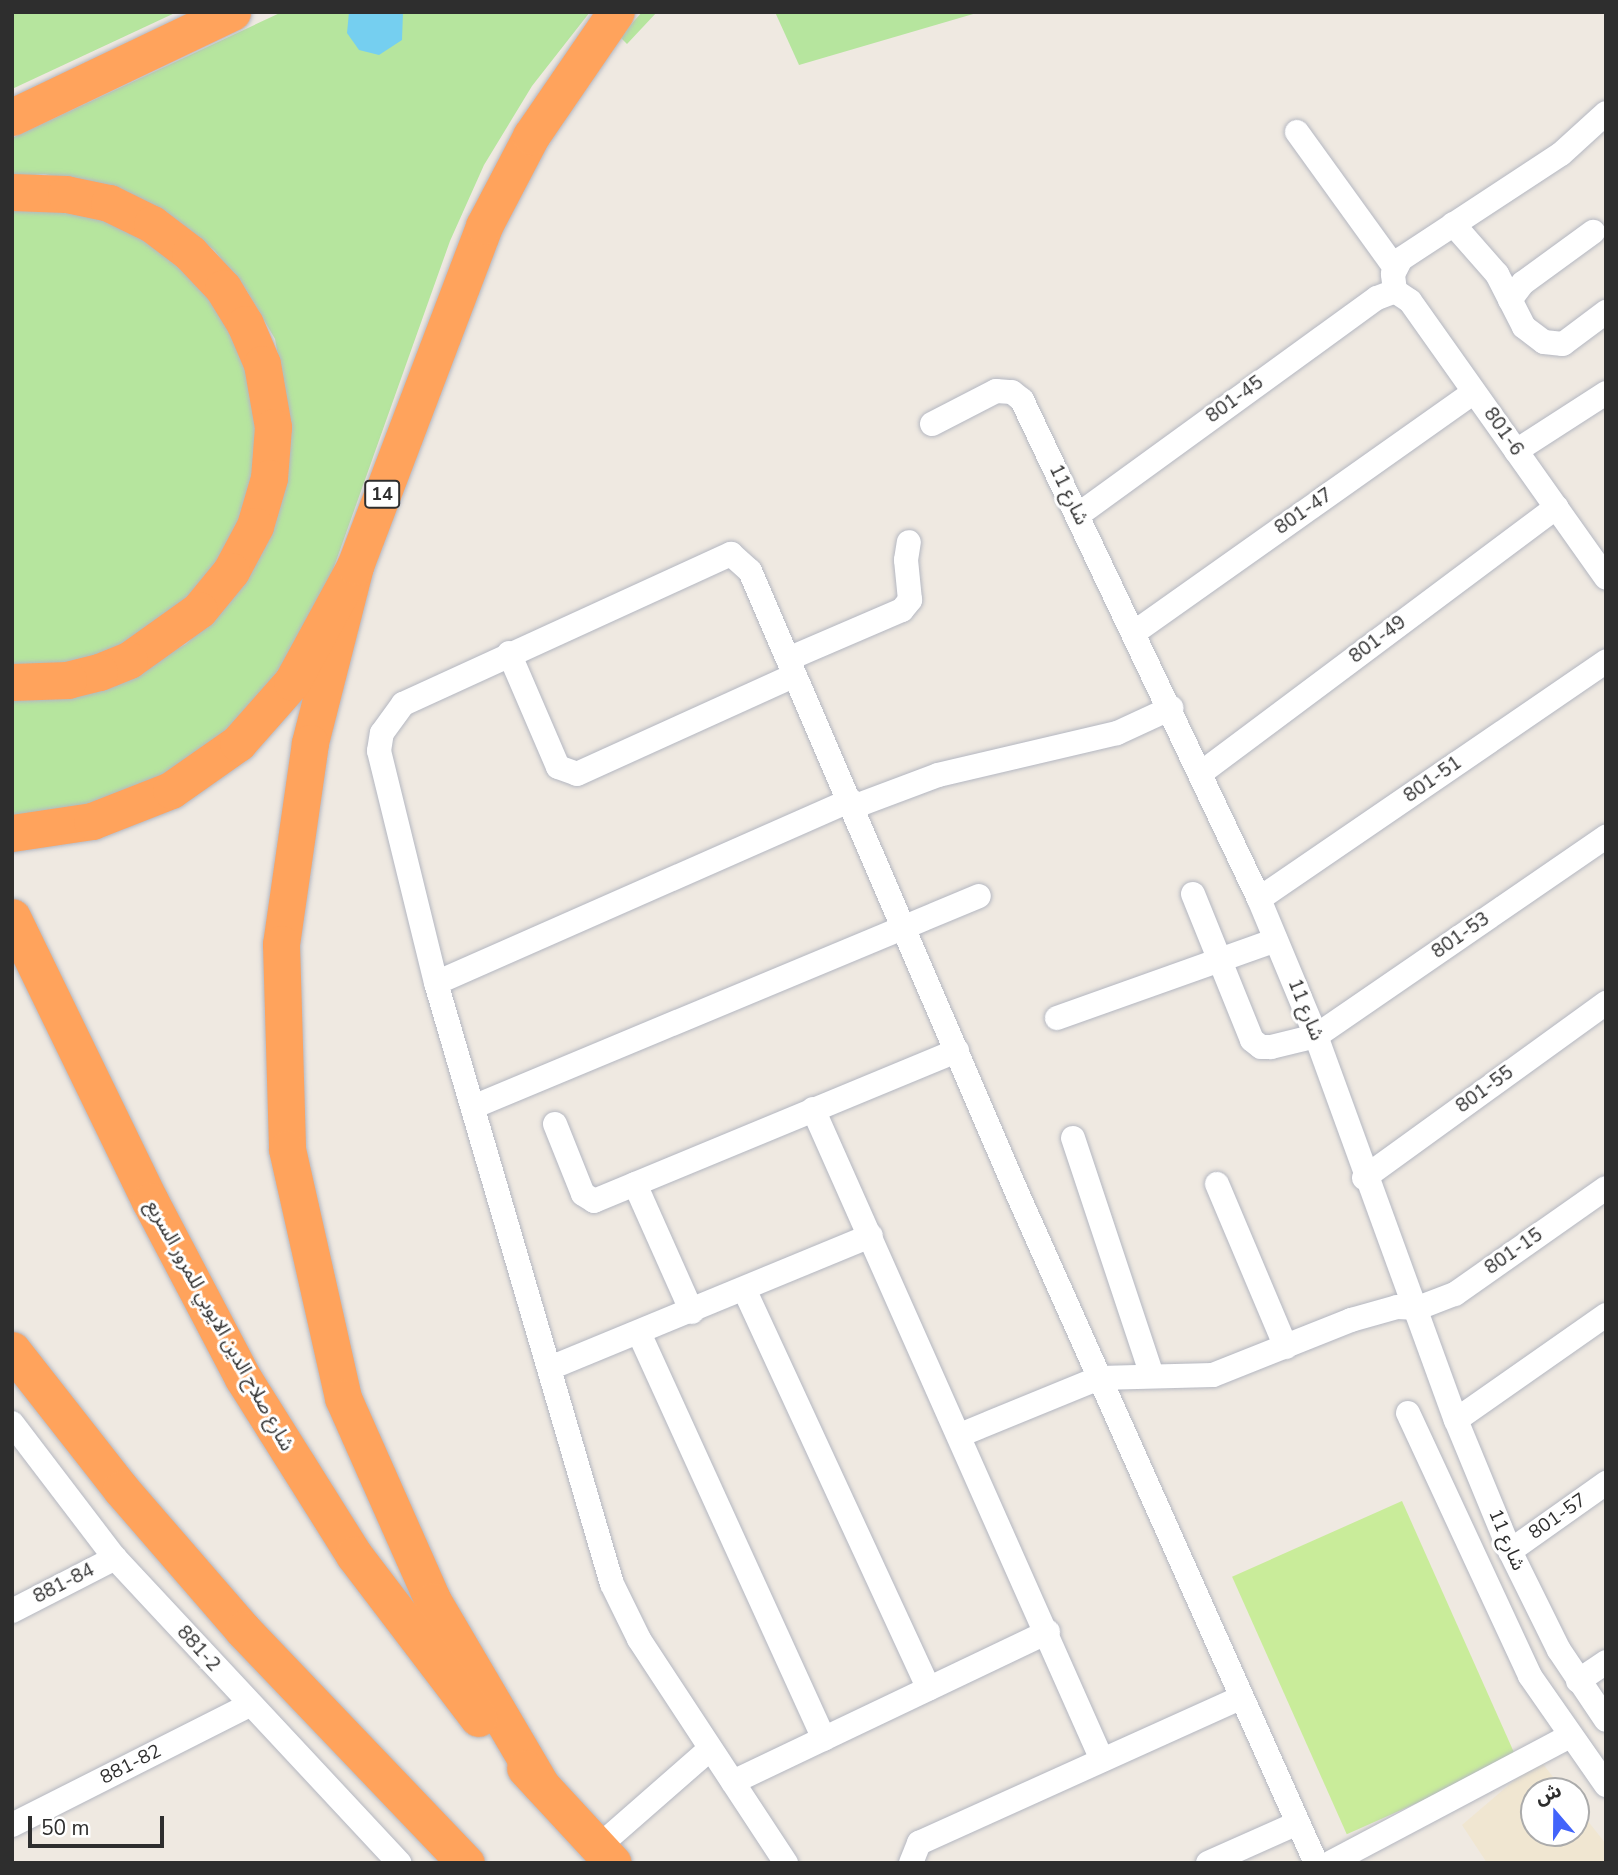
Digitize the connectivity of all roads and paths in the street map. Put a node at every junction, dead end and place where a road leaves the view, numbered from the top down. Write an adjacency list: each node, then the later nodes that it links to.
1 (232, 12): 4 (highway)
2 (616, 12): 19 (highway, 14)
3 (1606, 113): 7 (street, 801-45)
4 (12, 117)
5 (1297, 132): 9 (street, 801-6)
6 (12, 192): 25 (highway)
7 (1453, 224): 9 (street, 801-45); 10 (street)
8 (1593, 232): 10 (street)
9 (1395, 280): 12 (street, 801-6); 17 (street, 801-45)
10 (1510, 300): 11 (street)
11 (1606, 312)
12 (1474, 391): 15 (street, 801-6); 21 (street, 801-47)
13 (1606, 393): 15 (street)
14 (932, 424): 17 (street, شارع 11)
15 (1516, 451): 16 (street, 801-6)
16 (1556, 508): 20 (street, 801-6); 27 (street, 801-49)
17 (1078, 515): 21 (street, شارع 11)
18 (909, 542): 24 (street)
19 (355, 566): 29 (highway, 14); 83 (highway)
20 (1605, 574)
21 (1135, 632): 26 (street, شارع 11)
22 (509, 653): 24 (street); 24 (street); 38 (street)
23 (1606, 661): 33 (street, 801-51)
24 (792, 667): 28 (street)
25 (12, 682)
26 (1171, 708): 27 (street, شارع 11); 28 (street)
27 (1201, 773): 33 (street, شارع 11)
28 (851, 803): 35 (street); 38 (street)
29 (12, 833)
30 (1606, 837): 41 (street, 801-53)
31 (1193, 894): 37 (street)
32 (979, 896): 35 (street)
33 (1259, 900): 36 (street, شارع 11)
34 (12, 917): 83 (highway, شارع صلاح الدين الايوبي للمرور السريع)
35 (905, 926): 42 (street); 43 (street)
36 (1276, 940): 37 (street); 41 (street, شارع 11)
37 (1220, 960): 40 (street); 41 (street)
38 (436, 982): 43 (street)
39 (1606, 1003): 47 (street, 801-55)
40 (1056, 1018)
41 (1316, 1036): 47 (street, شارع 11)
42 (957, 1051): 44 (street); 61 (street)
43 (473, 1107): 59 (street)
44 (813, 1109): 48 (street); 51 (street)
45 (555, 1124): 48 (street)
46 (1073, 1138): 60 (street)
47 (1364, 1178): 53 (street, شارع 11)
48 (635, 1184): 54 (street)
49 (1217, 1184): 57 (street)
50 (1606, 1188): 53 (street, 801-15)
51 (871, 1237): 52 (street); 65 (street)
52 (745, 1291): 54 (street); 73 (street)
53 (1418, 1308): 57 (street, 801-15); 63 (street, شارع 11)
54 (692, 1312): 56 (street)
55 (1606, 1315): 63 (street)
56 (639, 1334): 59 (street); 78 (street)
57 (1286, 1347): 60 (street, 801-15)
58 (12, 1350): 88 (highway)
59 (550, 1368): 79 (street)
60 (1152, 1375): 61 (street, 801-15)
61 (1098, 1378): 65 (street, 801-15); 74 (street)
62 (1408, 1413): 77 (street)
63 (1456, 1420): 67 (street, شارع 11)
64 (12, 1423): 68 (street, 881-2)
65 (960, 1435): 70 (street)
66 (1606, 1483): 67 (street, 801-57)
67 (1510, 1551): 72 (street, شارع 11)
68 (115, 1558): 69 (street, 881-84); 75 (street, 881-2)
69 (12, 1611)
70 (1048, 1632): 73 (street); 80 (street)
71 (1606, 1662): 72 (street)
72 (1578, 1681): 76 (street, شارع 11)
73 (929, 1689): 78 (street)
74 (1240, 1698): 80 (street); 84 (street)
75 (250, 1705): 85 (street, 881-82); 87 (street, 881-2)
76 (1606, 1720)
77 (1570, 1736): 81 (street); 93 (street)
78 (824, 1739): 82 (street)
79 (710, 1749): 82 (street); 86 (street)
80 (1102, 1760): 90 (street)
81 (1602, 1770)
82 (733, 1782): 89 (street)
83 (541, 1785): 86 (highway, شارع صلاح الدين الايوبي للمرور السريع)
84 (1298, 1823): 91 (street); 92 (street)
85 (12, 1825)
86 (606, 1855)
87 (399, 1863)
88 (466, 1863)
89 (786, 1863)
90 (911, 1863)
91 (1208, 1863)
92 (1316, 1863)
93 (1330, 1863)

